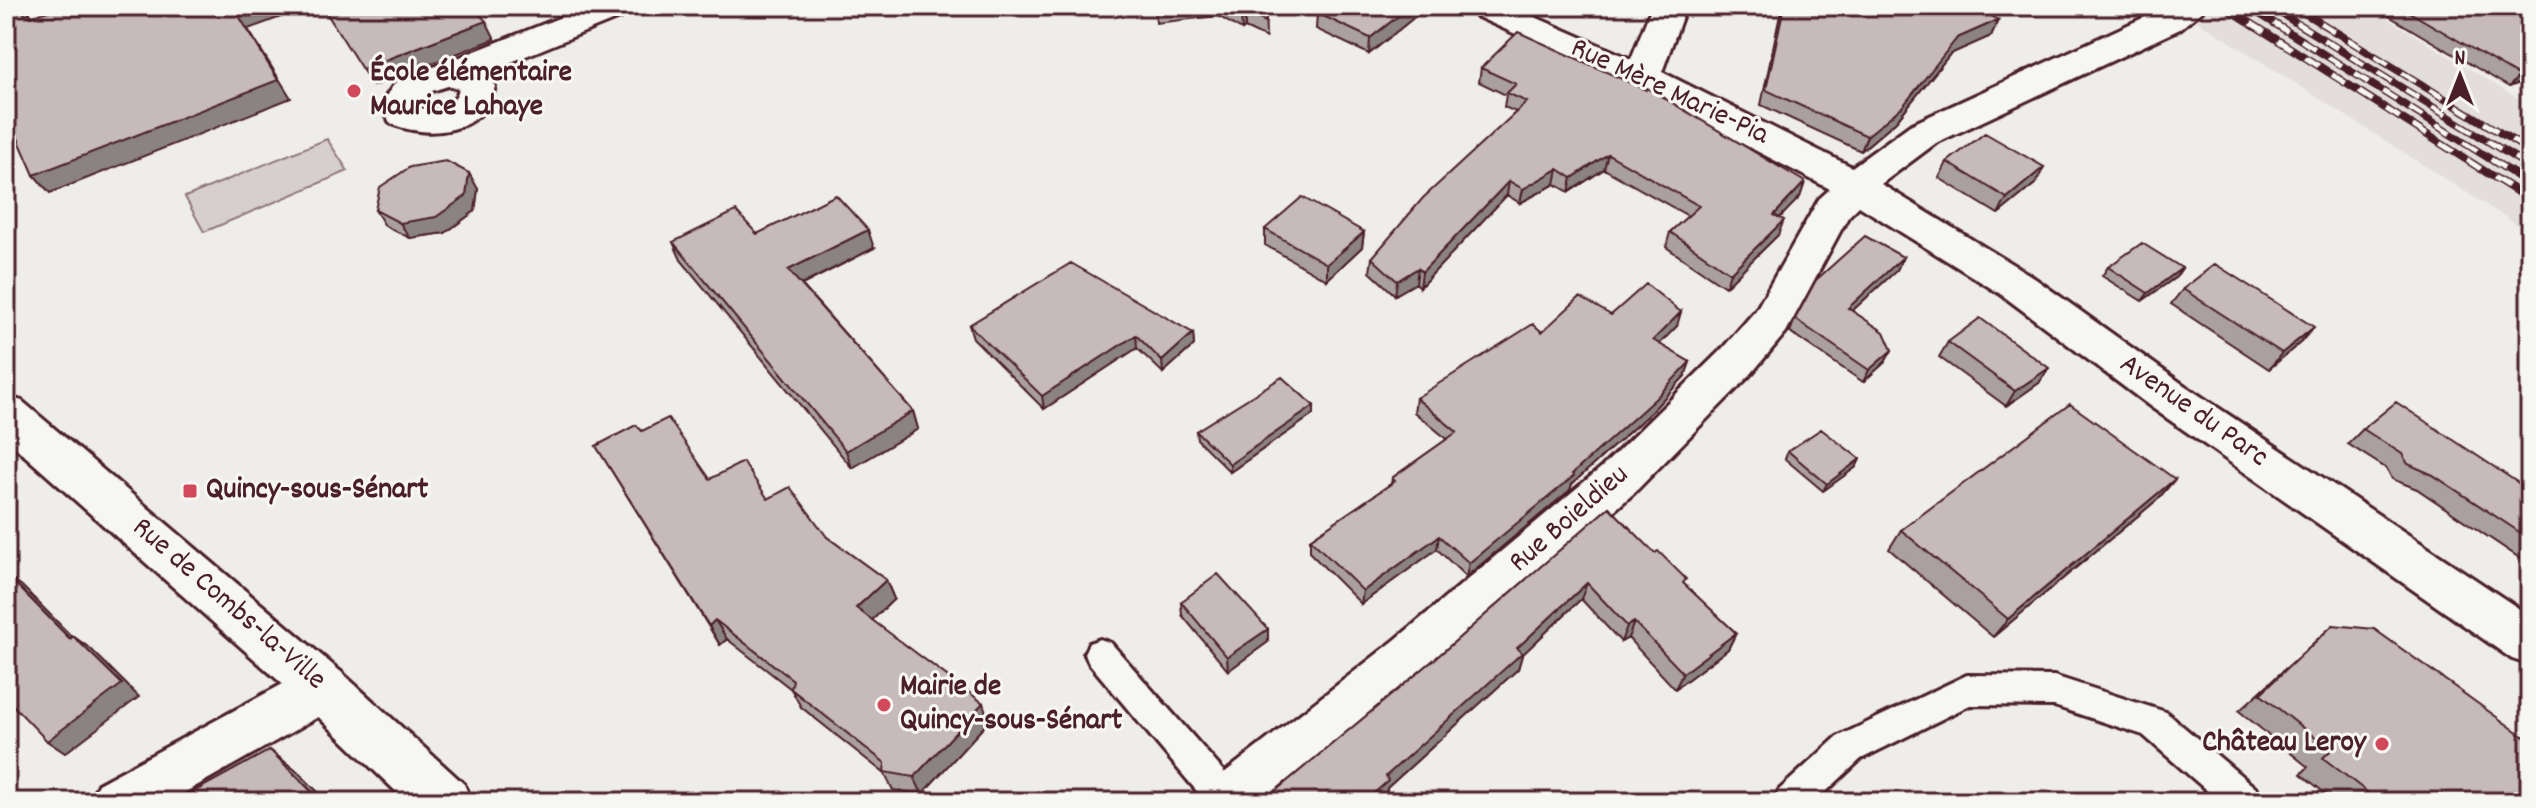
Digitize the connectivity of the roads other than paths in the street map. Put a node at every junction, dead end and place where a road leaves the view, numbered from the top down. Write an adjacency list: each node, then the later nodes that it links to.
1 (619, 6): 5 (street)
2 (1481, 6): 6 (street, Rue Mère Marie-Pia)
3 (1669, 6): 6 (street)
4 (2185, 11): 7 (street, Rue Boieldieu)
5 (448, 75)
6 (1642, 77): 7 (street, Rue Mère Marie-Pia)
7 (1855, 185): 9 (street, Avenue du Parc); 14 (street, Rue Boieldieu)
8 (6, 413): 11 (street, Rue de Combs-la-Ville)
9 (2530, 643)
10 (1100, 653): 14 (lane)
11 (323, 688): 12 (street); 13 (street, Rue de Combs-la-Ville)
12 (117, 802)
13 (445, 802)
14 (1228, 802)
15 (1791, 802): 16 (lane)
16 (2246, 802)

